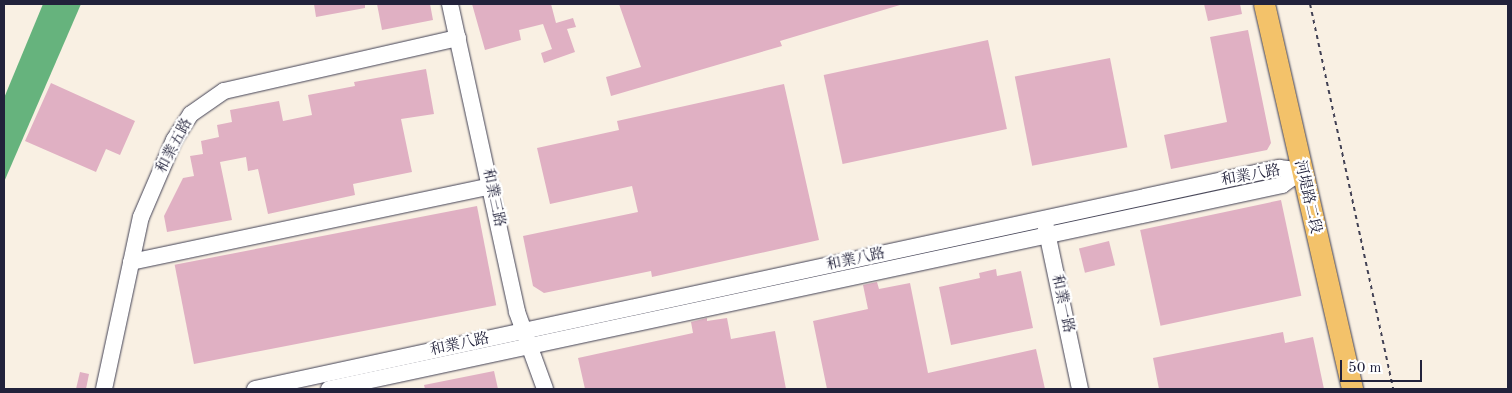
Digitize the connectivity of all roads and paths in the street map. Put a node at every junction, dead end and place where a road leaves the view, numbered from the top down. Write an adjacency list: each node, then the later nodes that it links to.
1 (450, 4): 4 (street, 和業三路)
2 (1264, 4): 5 (main road, 河堤路二段)
3 (1310, 4): 17 (path)
4 (458, 38): 6 (street, 和業三路); 8 (street, 和業五路)
5 (1302, 171): 7 (street, 和業八路); 16 (main road, 河堤路二段)
6 (491, 186): 8 (street); 9 (street, 和業三路)
7 (1045, 226): 9 (street, 和業八路); 10 (street, 和業八路); 15 (street, 和業一路)
8 (131, 262): 11 (street, 和業五路)
9 (524, 331): 10 (street, 和業三路); 12 (street, 和業八路)
10 (530, 347): 13 (street, 和業八路); 14 (street, 和業三路)
11 (104, 389)
12 (255, 389)
13 (329, 389)
14 (546, 389)
15 (1080, 389)
16 (1352, 389)
17 (1393, 389)

